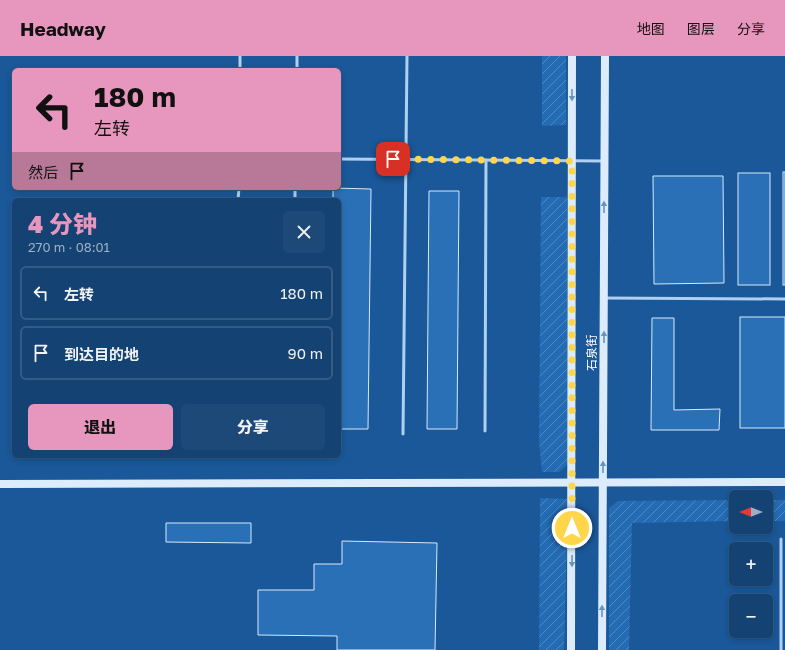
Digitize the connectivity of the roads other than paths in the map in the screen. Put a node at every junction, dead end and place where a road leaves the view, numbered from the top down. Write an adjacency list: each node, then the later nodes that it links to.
1 (240, 56): 6 (lane)
2 (297, 56): 7 (lane)
3 (407, 56): 9 (lane)
4 (572, 56): 11 (main road, 石泉街, one-way to 11)
5 (604, 56): 12 (main road, 石泉街)
6 (240, 68)
7 (297, 68)
8 (341, 159): 9 (lane)
9 (406, 160): 10 (lane); 16 (lane)
10 (486, 160): 11 (lane); 15 (lane)
11 (572, 161): 12 (lane); 17 (main road, 石泉街)
12 (604, 162): 13 (main road, 石泉街, one-way to 12)
13 (604, 298): 14 (lane); 18 (main road, 石泉街, one-way to 13)
14 (785, 299)
15 (485, 431)
16 (403, 434)
17 (572, 482): 18 (main road); 20 (main road); 22 (main road, 石泉街, one-way to 22)
18 (603, 482): 19 (main road); 23 (main road, 石泉街, one-way to 18)
19 (785, 482)
20 (0, 484)
21 (781, 539): 24 (lane)
22 (571, 650)
23 (602, 650)
24 (781, 650)

